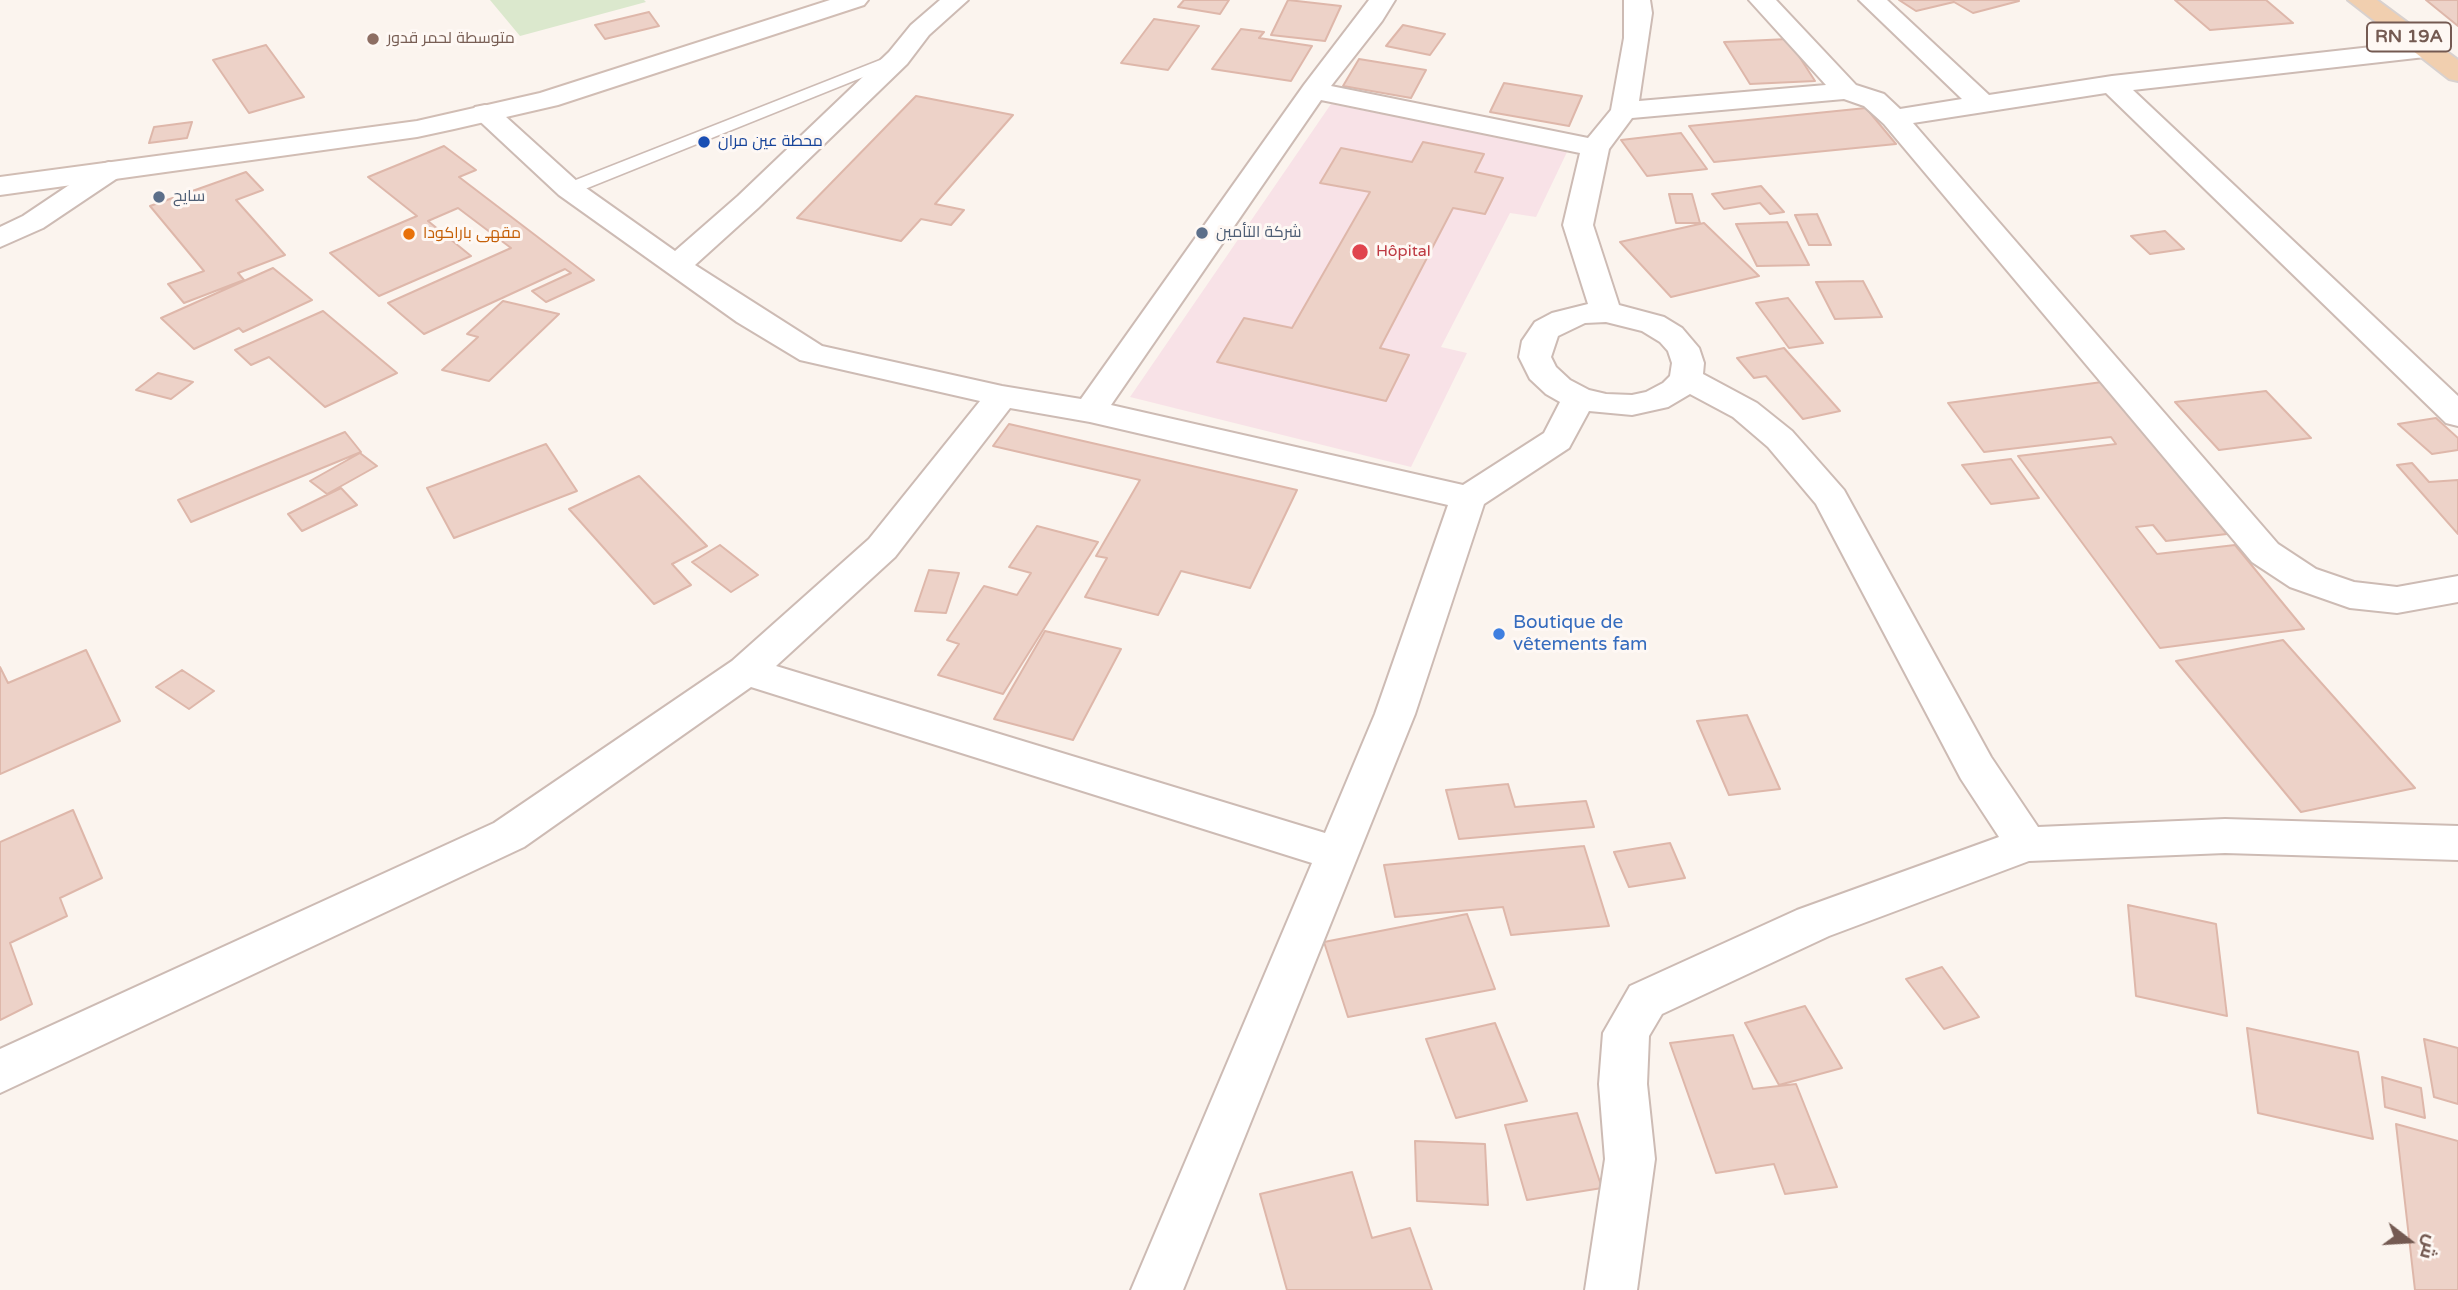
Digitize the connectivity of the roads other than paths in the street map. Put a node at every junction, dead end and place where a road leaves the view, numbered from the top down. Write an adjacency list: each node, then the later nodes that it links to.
1 (855, 0): 16 (street)
2 (955, 0): 9 (street)
3 (1382, 0): 12 (street)
4 (1637, 0): 15 (street)
5 (1762, 0): 13 (street)
6 (1872, 0): 14 (street)
7 (2361, 0): 8 (main road, RN 19A)
8 (2425, 49): 10 (main road, RN 19A); 11 (street)
9 (898, 58): 21 (lane); 23 (street)
10 (2458, 74)
11 (2112, 84): 14 (street); 29 (street)
12 (1314, 91): 18 (street); 28 (street)
13 (1846, 91): 15 (street); 17 (street)
14 (1982, 103): 17 (street)
15 (1624, 111): 18 (street)
16 (485, 113): 19 (street); 21 (street)
17 (1894, 118): 31 (street)
18 (1595, 148): 24 (street)
19 (108, 171): 20 (street); 22 (street)
20 (0, 186)
21 (569, 189): 23 (street)
22 (0, 238)
23 (676, 266): 26 (street)
24 (1606, 313): 25 (street); 27 (street)
25 (1686, 378): 27 (street); 34 (street)
26 (1002, 396): 28 (street); 32 (street)
27 (1579, 398): 30 (street)
28 (1090, 411): 30 (street)
29 (2458, 415)
30 (1468, 498): 35 (street)
31 (2458, 589)
32 (746, 671): 35 (street); 36 (street)
33 (2458, 843): 34 (street)
34 (2027, 844): 38 (street)
35 (1338, 854): 37 (street)
36 (0, 1072)
37 (1157, 1290)
38 (1611, 1290)

